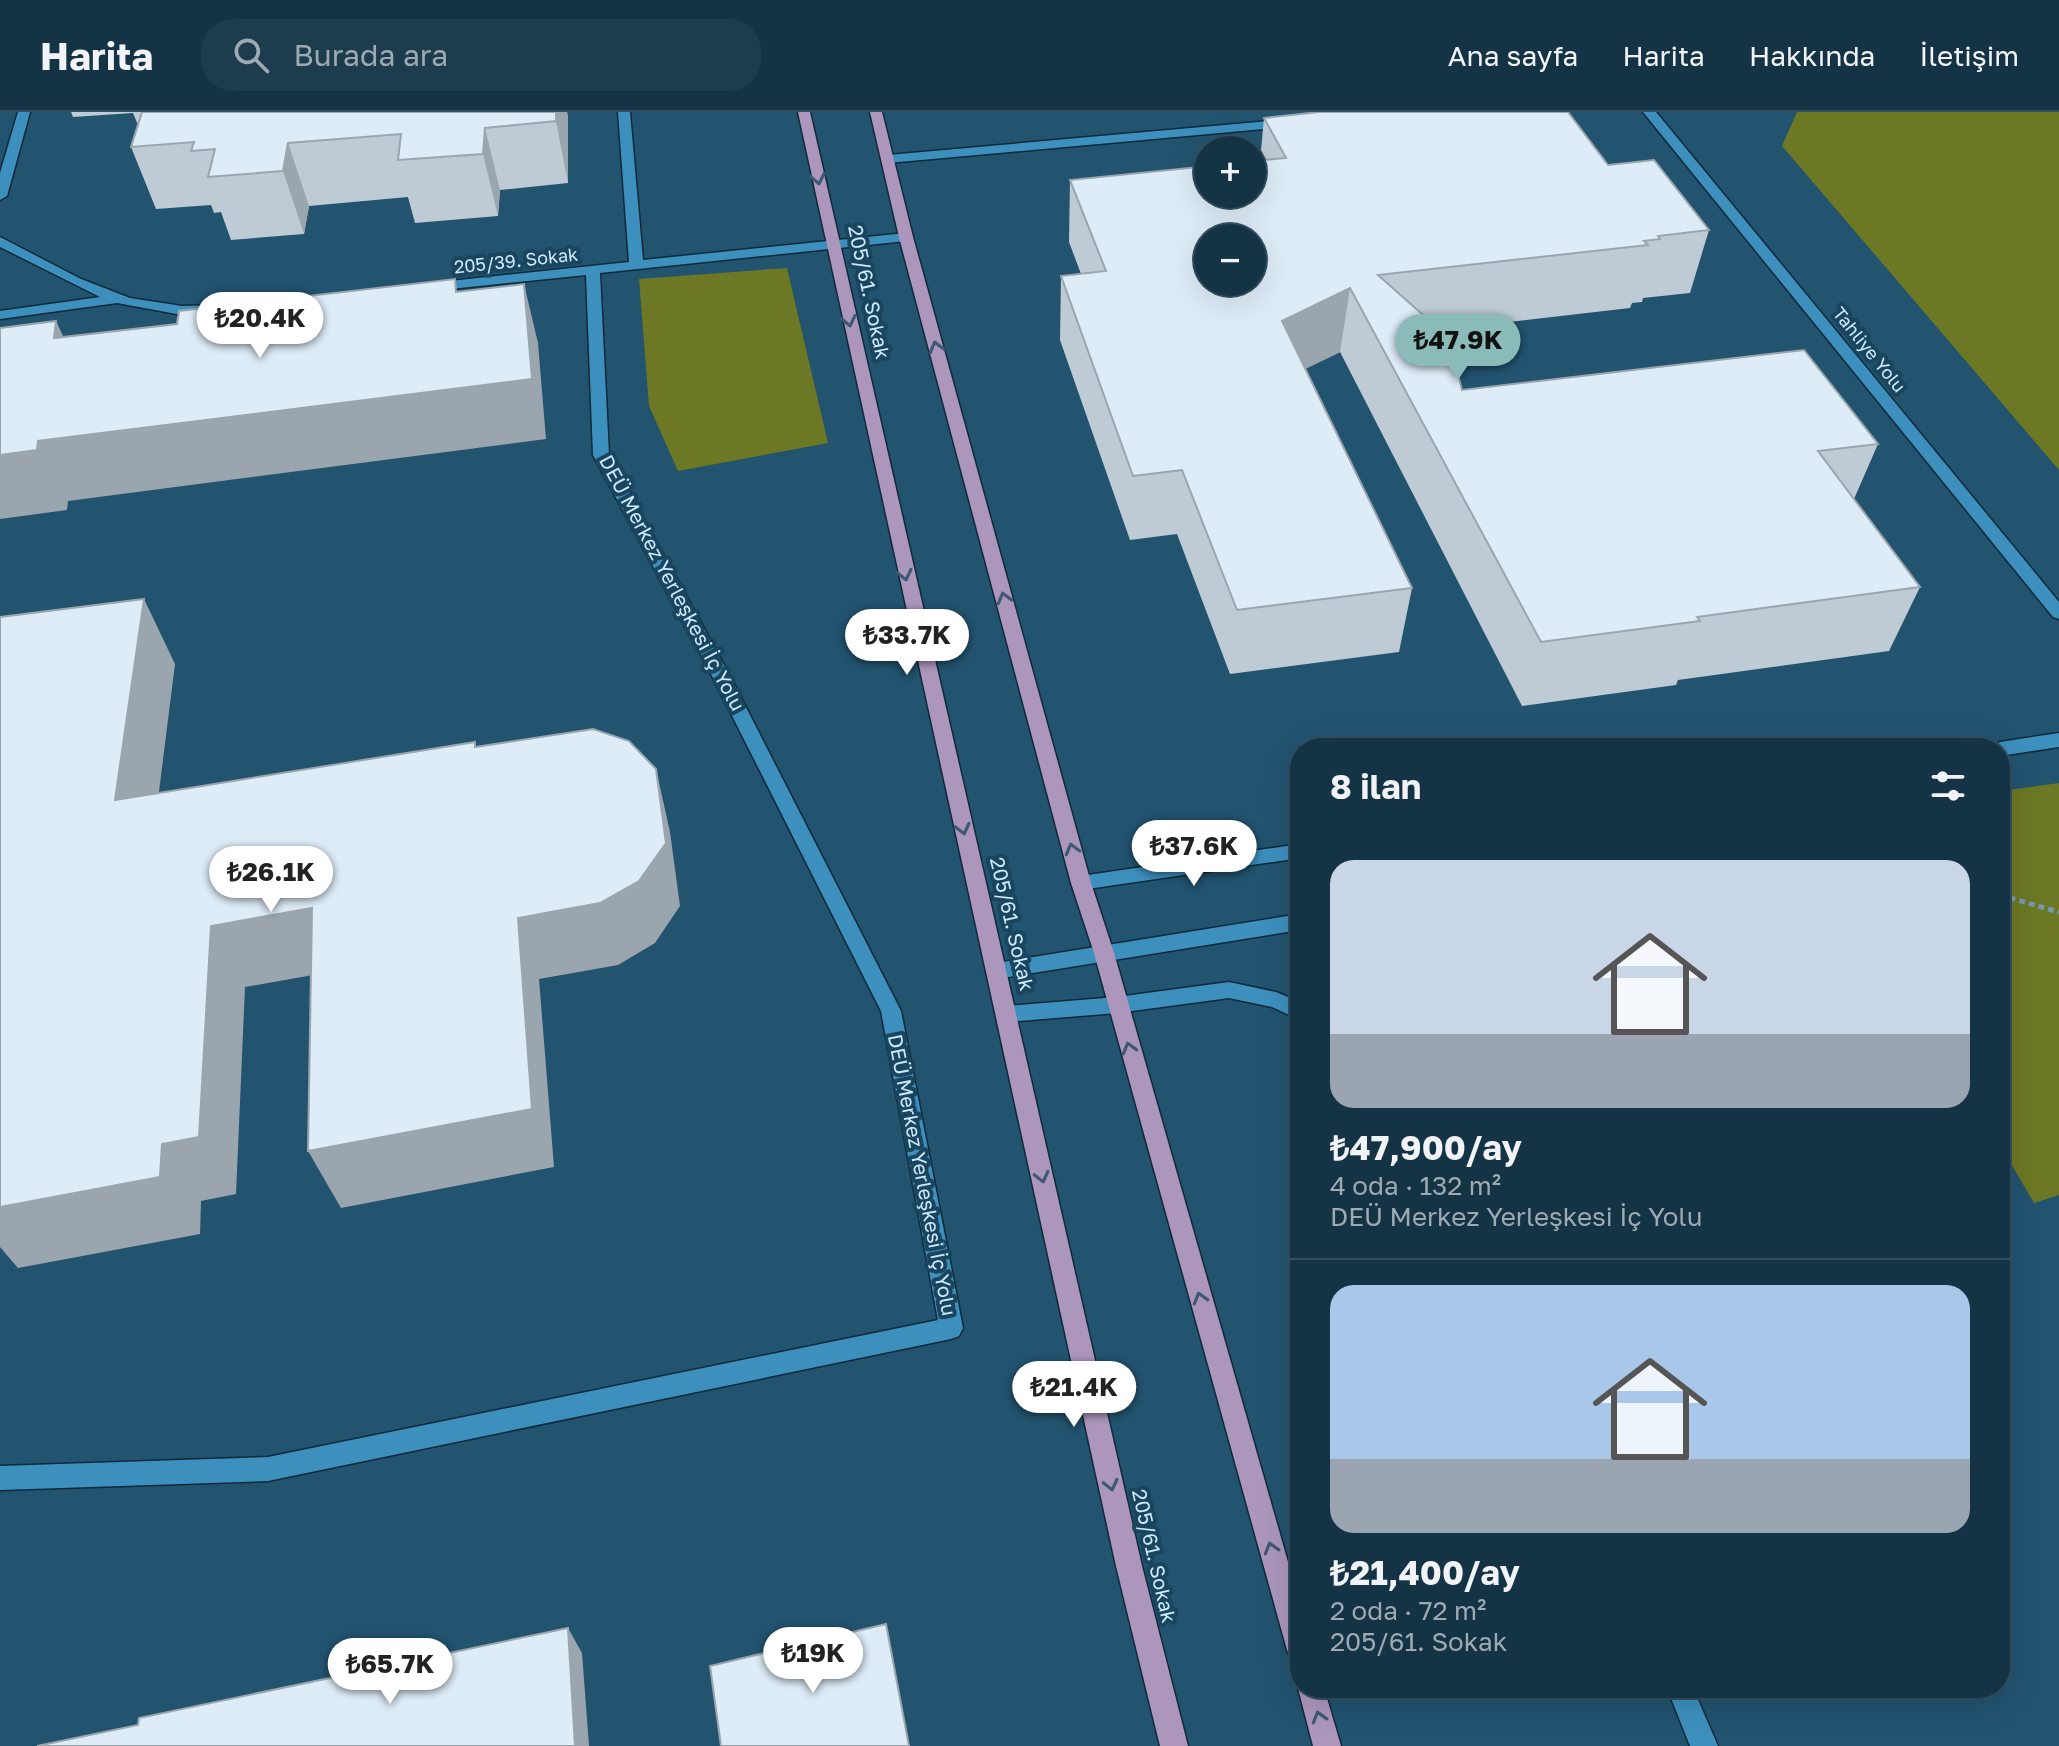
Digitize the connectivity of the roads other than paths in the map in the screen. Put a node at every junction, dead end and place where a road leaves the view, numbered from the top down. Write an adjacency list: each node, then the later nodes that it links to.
1 (24, 112): 8 (street)
2 (624, 112): 12 (street)
3 (804, 112): 11 (main road, 205/61. Sokak, one-way to 11)
4 (876, 112): 7 (main road)
5 (1649, 112): 18 (street, Tahliye Yolu)
6 (1303, 122): 7 (street)
7 (888, 159): 9 (main road)
8 (0, 196)
9 (906, 237): 11 (street, 205/39. Sokak); 22 (main road, one-way to 9)
10 (0, 241): 15 (street)
11 (832, 245): 12 (street, 205/39. Sokak); 25 (main road, 205/61. Sokak, one-way to 25)
12 (636, 266): 13 (street, 205/39. Sokak)
13 (593, 271): 14 (street, 205/39. Sokak); 29 (street, DEÜ Merkez Yerleşkesi İç Yolu)
14 (420, 288)
15 (112, 300): 16 (street); 17 (street)
16 (232, 307)
17 (0, 315)
18 (2059, 613)
19 (2059, 740): 20 (street)
20 (2010, 747)
21 (1290, 852): 22 (street)
22 (1081, 883): 24 (main road)
23 (1290, 924): 24 (street)
24 (1104, 953): 25 (street); 26 (main road)
25 (996, 971): 28 (main road, 205/61. Sokak)
26 (1117, 1005): 27 (street); 28 (street); 30 (main road, one-way to 26)
27 (1290, 1007)
28 (1006, 1014): 33 (main road, 205/61. Sokak, one-way to 33)
29 (0, 1478)
30 (1290, 1615)
31 (1314, 1698): 34 (main road, one-way to 31)
32 (1684, 1698): 35 (street)
33 (1174, 1746)
34 (1327, 1746)
35 (1704, 1746)

